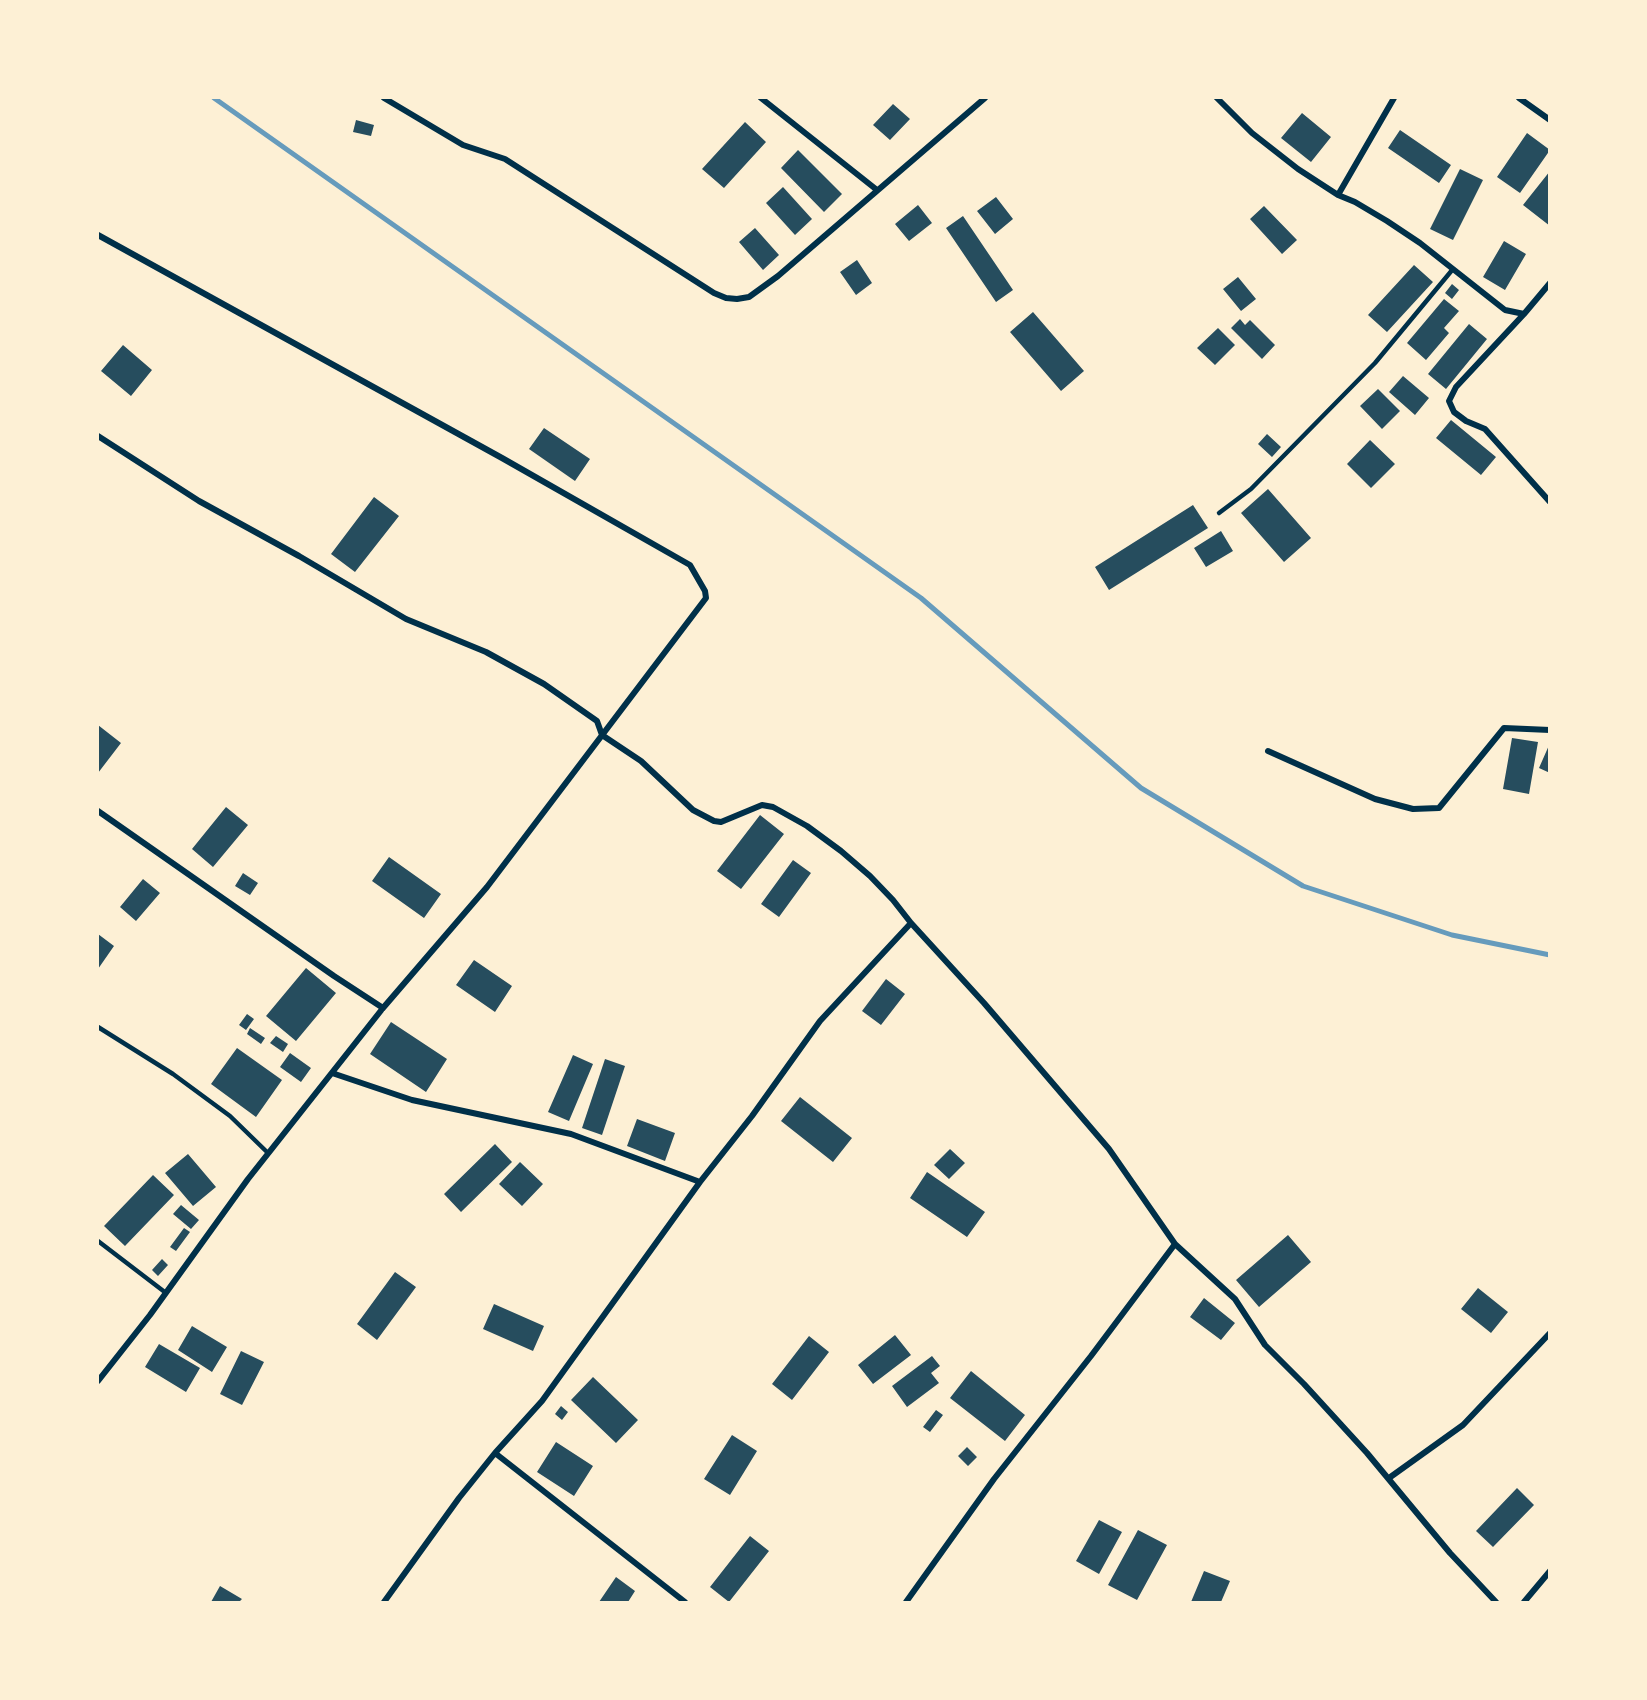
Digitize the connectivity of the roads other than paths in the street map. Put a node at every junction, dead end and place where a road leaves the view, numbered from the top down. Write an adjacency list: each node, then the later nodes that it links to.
1 (384, 98): 8 (street)
2 (761, 98): 8 (street)
3 (985, 98): 8 (street)
4 (1217, 98): 9 (street)
5 (1394, 98): 9 (street)
6 (1519, 98): 7 (street)
7 (1550, 120)
8 (877, 190)
9 (1338, 195): 11 (street)
10 (98, 235): 18 (street)
11 (1453, 268): 13 (street); 16 (lane)
12 (1550, 283): 13 (street)
13 (1524, 314): 15 (street)
14 (98, 436): 18 (street)
15 (1550, 502)
16 (1219, 513)
17 (1550, 730): 19 (street)
18 (603, 735): 21 (street); 22 (street)
19 (1268, 751)
20 (98, 811): 22 (street)
21 (911, 923): 26 (street); 28 (street)
22 (383, 1008): 24 (street)
23 (98, 1027): 25 (lane)
24 (332, 1073): 25 (street); 26 (street)
25 (268, 1153): 29 (street)
26 (699, 1182): 32 (street)
27 (98, 1241): 29 (lane)
28 (1174, 1244): 33 (street); 37 (street)
29 (166, 1293): 31 (street)
30 (1550, 1333): 33 (street)
31 (98, 1381)
32 (495, 1453): 35 (street); 36 (street)
33 (1389, 1478): 38 (street)
34 (1550, 1571): 39 (street)
35 (384, 1602)
36 (685, 1602)
37 (906, 1602)
38 (1496, 1602)
39 (1524, 1602)

